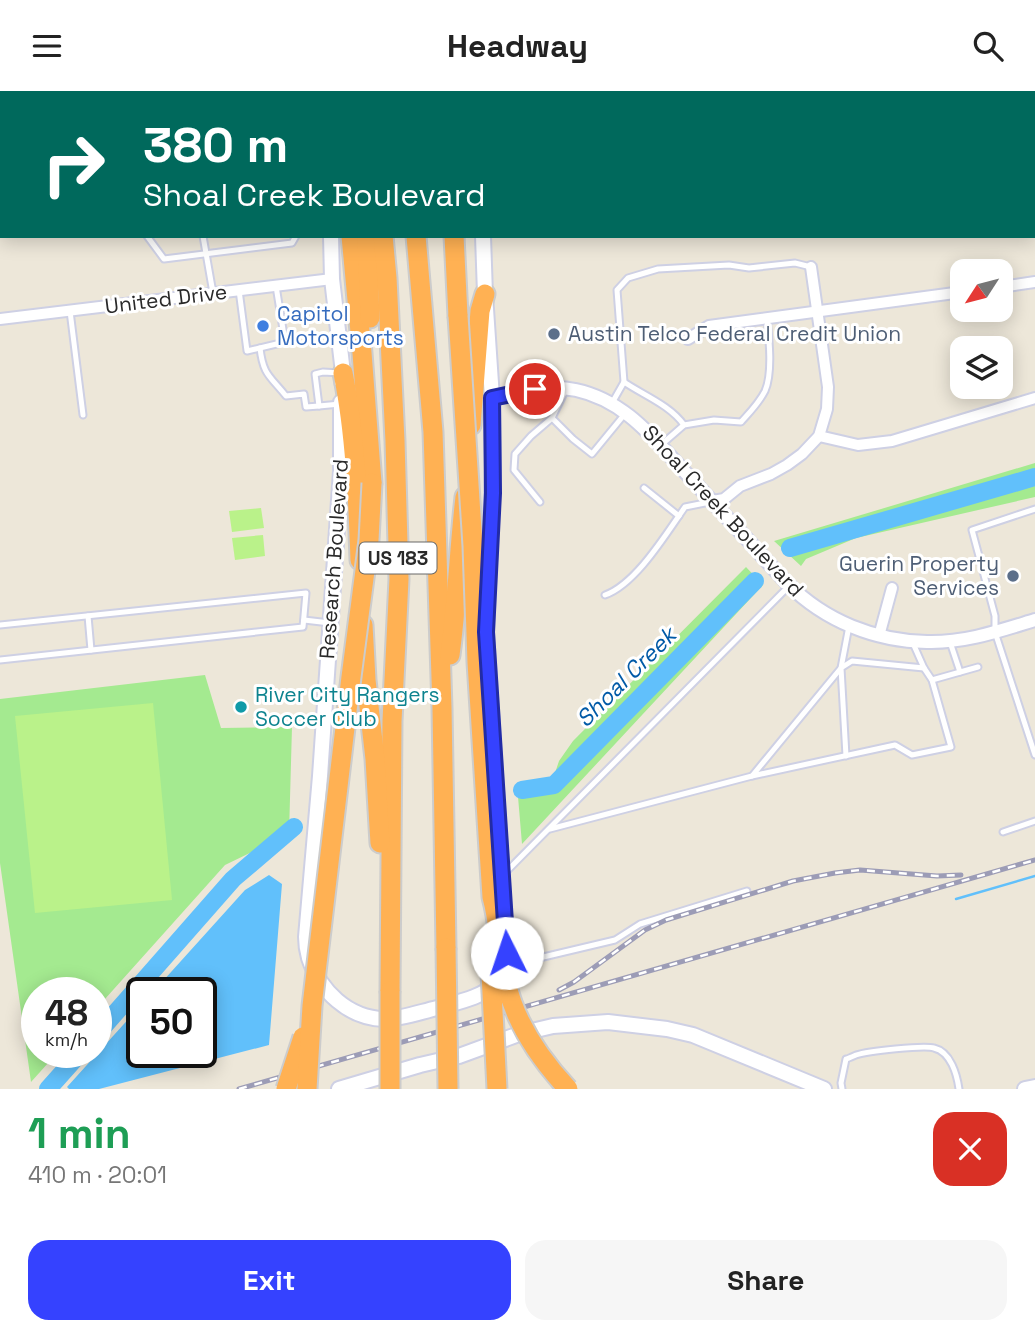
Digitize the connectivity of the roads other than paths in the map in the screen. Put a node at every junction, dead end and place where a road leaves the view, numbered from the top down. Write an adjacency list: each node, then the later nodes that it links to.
1 (148, 238): 11 (lane)
2 (203, 238): 11 (lane)
3 (295, 238): 11 (lane)
4 (331, 238): 13 (main road, Research Boulevard)
5 (351, 238): 41 (highway)
6 (367, 238): 41 (highway)
7 (383, 238): 75 (highway, US 183)
8 (416, 238): 67 (highway, US 183)
9 (454, 238): 77 (highway, bridge)
10 (483, 238): 19 (main road)
11 (205, 253): 18 (lane)
12 (811, 267): 22 (street); 28 (lane)
13 (332, 279): 16 (street, United Drive); 27 (main road, Research Boulevard)
14 (1035, 282): 15 (street)
15 (1013, 285)
16 (276, 286): 17 (street, United Drive); 26 (lane)
17 (239, 290): 18 (street, United Drive); 26 (lane)
18 (213, 293): 21 (street, United Drive)
19 (485, 294): 30 (main road); 67 (highway)
20 (950, 294): 22 (street)
21 (69, 311): 24 (street, United Drive); 36 (lane)
22 (817, 311): 23 (street); 39 (street)
23 (767, 318): 25 (street); 38 (lane)
24 (0, 320)
25 (688, 339)
26 (260, 348): 34 (lane)
27 (343, 373): 33 (main road, Research Boulevard); 34 (lane); 75 (highway)
28 (624, 382): 32 (lane); 38 (lane)
29 (566, 388): 30 (street, Shoal Creek Boulevard); 32 (street, Shoal Creek Boulevard); 37 (lane)
30 (492, 398): 74 (main road)
31 (1035, 398): 39 (street)
32 (612, 403): 35 (street, Shoal Creek Boulevard)
33 (341, 404): 34 (lane); 52 (main road, Research Boulevard)
34 (319, 406)
35 (626, 412): 37 (lane); 40 (street, Shoal Creek Boulevard)
36 (83, 415)
37 (552, 418): 43 (lane)
38 (684, 425): 40 (lane)
39 (819, 436): 44 (street)
40 (661, 446): 44 (street, Shoal Creek Boulevard)
41 (372, 483): 79 (highway, bridge)
42 (643, 488): 46 (lane)
43 (540, 502)
44 (713, 502): 46 (lane); 47 (street, Shoal Creek Boulevard)
45 (1035, 509): 56 (lane)
46 (679, 516): 49 (lane)
47 (790, 585): 55 (street, Shoal Creek Boulevard); 72 (lane)
48 (892, 588): 57 (street)
49 (605, 595)
50 (88, 616): 51 (lane); 54 (lane); 60 (lane)
51 (304, 621): 52 (lane); 60 (lane)
52 (330, 623): 78 (main road, Research Boulevard)
53 (1034, 623): 56 (street, Shoal Creek Boulevard)
54 (0, 625)
55 (849, 626): 57 (street, Shoal Creek Boulevard); 63 (lane)
56 (995, 632): 59 (street, Shoal Creek Boulevard); 68 (lane)
57 (879, 636): 58 (street, Shoal Creek Boulevard)
58 (912, 641): 59 (street, Shoal Creek Boulevard); 64 (lane)
59 (950, 641): 65 (lane)
60 (91, 650): 61 (lane)
61 (0, 660)
62 (978, 667): 65 (lane)
63 (841, 668): 64 (lane); 69 (lane); 70 (lane)
64 (923, 668): 66 (lane)
65 (960, 672): 66 (lane)
66 (932, 680): 69 (lane)
67 (442, 708): 85 (highway, US 183, bridge)
68 (1035, 755)
69 (846, 756): 70 (lane)
70 (752, 776): 72 (lane)
71 (1035, 821): 73 (lane)
72 (547, 830): 74 (lane)
73 (1003, 832)
74 (501, 878): 78 (main road)
75 (391, 879): 84 (highway, US 183, bridge)
76 (747, 891): 78 (lane)
77 (492, 897): 86 (highway, bridge); 87 (highway, bridge)
78 (505, 963)
79 (312, 1006): 81 (highway, bridge); 82 (highway, bridge)
80 (1035, 1087): 91 (main road)
81 (286, 1089)
82 (307, 1089)
83 (340, 1089): 88 (main road)
84 (390, 1089)
85 (448, 1089)
86 (497, 1089)
87 (568, 1089)
88 (824, 1089)
89 (842, 1089): 90 (lane)
90 (959, 1089)
91 (1025, 1089)

